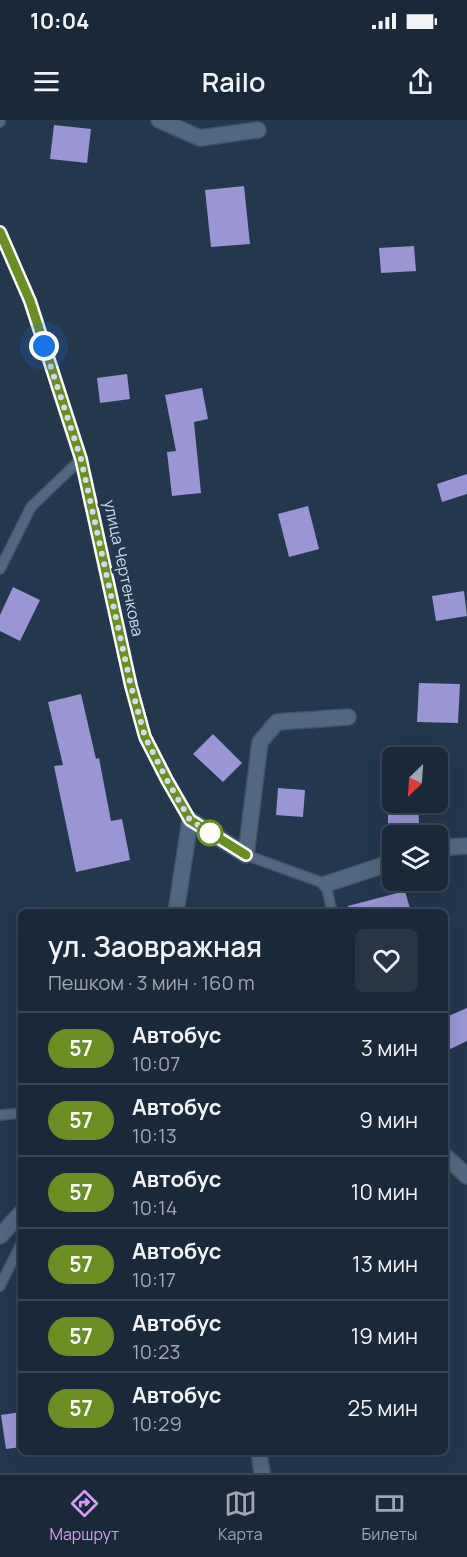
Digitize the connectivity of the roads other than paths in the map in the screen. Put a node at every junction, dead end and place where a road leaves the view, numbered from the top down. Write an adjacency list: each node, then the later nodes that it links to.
1 (159, 120): 2 (street)
2 (258, 130)
3 (0, 232): 4 (lane, улица Чертенкова)
4 (81, 459): 5 (lane); 7 (lane, улица Чертенкова)
5 (0, 569)
6 (348, 717): 10 (street)
7 (190, 820): 10 (street); 13 (street)
8 (467, 846): 9 (street)
9 (448, 847)
10 (246, 855): 12 (lane)
11 (382, 866): 12 (street)
12 (326, 884): 14 (lane)
13 (176, 909)
14 (331, 909)
15 (18, 1113): 16 (lane)
16 (0, 1115)
17 (448, 1160): 18 (street)
18 (467, 1176)
19 (18, 1216): 20 (street)
20 (0, 1236)
21 (18, 1250): 22 (lane)
22 (0, 1286)
23 (259, 1455): 24 (street)
24 (262, 1473)

